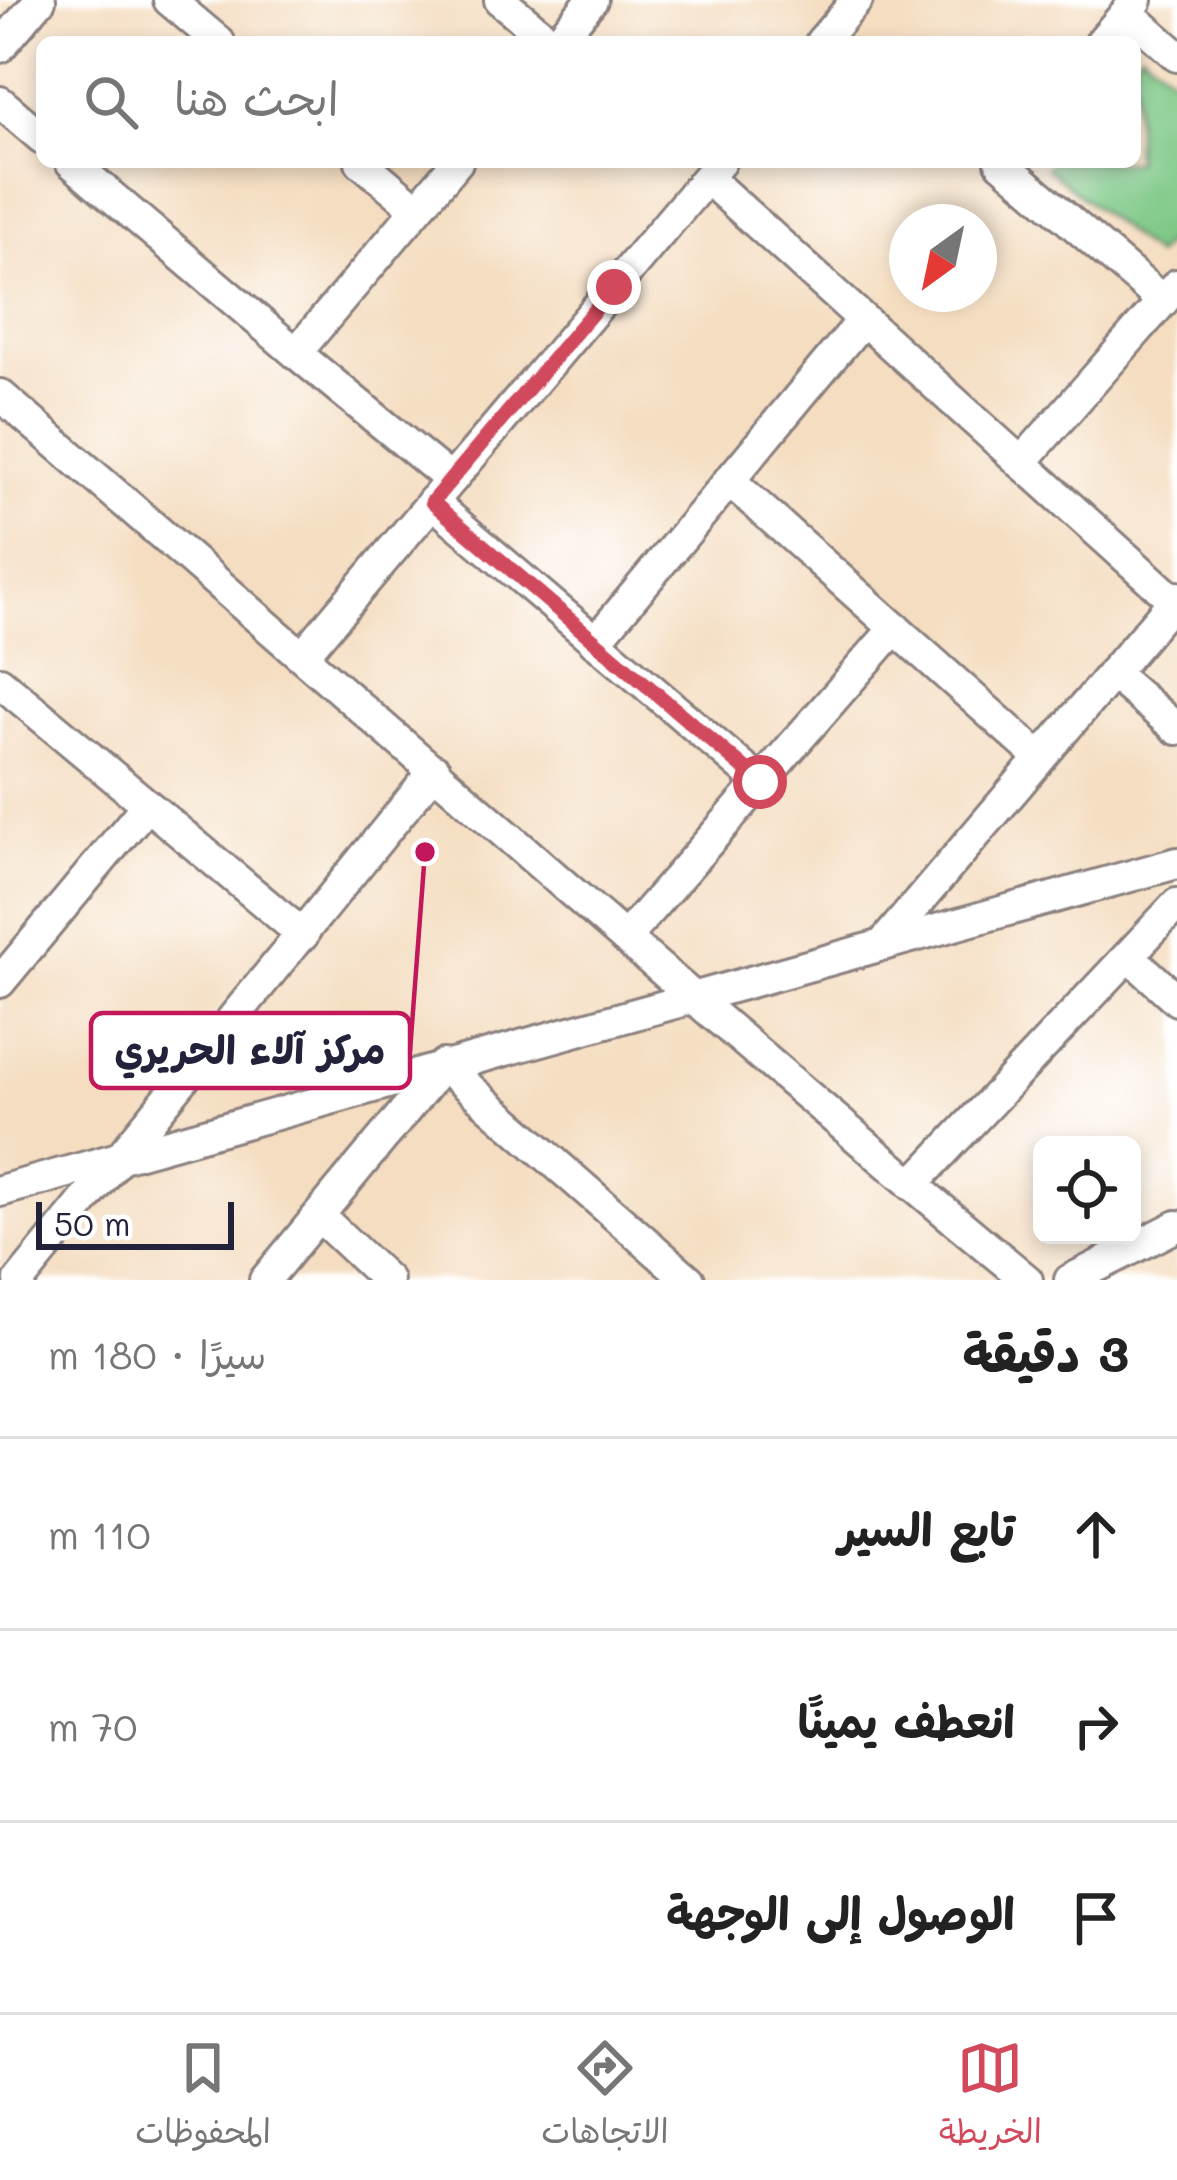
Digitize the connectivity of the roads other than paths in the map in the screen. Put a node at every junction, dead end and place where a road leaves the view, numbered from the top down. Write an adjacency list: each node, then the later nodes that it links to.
1 (169, 0): 6 (street)
2 (500, 0): 7 (street)
3 (592, 0): 8 (street)
4 (26, 5): 10 (street)
5 (1132, 6): 9 (street); 11 (street)
6 (212, 36)
7 (546, 36)
8 (559, 36)
9 (1106, 36)
10 (0, 47)
11 (1177, 56)
12 (0, 102): 13 (street)
13 (36, 133)
14 (77, 168): 22 (street)
15 (368, 168): 19 (street)
16 (452, 168): 19 (street)
17 (1009, 168): 20 (street)
18 (713, 170): 21 (street); 26 (street)
19 (417, 209): 22 (street)
20 (1170, 293): 24 (street)
21 (862, 321): 24 (street); 25 (street)
22 (296, 353): 26 (street)
23 (0, 395): 30 (street)
24 (1022, 463): 27 (street)
25 (729, 480): 28 (street); 29 (street)
26 (442, 491): 29 (street); 30 (street)
27 (1176, 599): 31 (street)
28 (895, 628): 34 (street); 36 (street)
29 (595, 641): 36 (street)
30 (304, 655): 35 (street)
31 (1112, 673): 33 (street); 34 (street)
32 (0, 682): 37 (street)
33 (1177, 729)
34 (1039, 757): 42 (street)
35 (435, 770): 40 (street); 41 (street)
36 (760, 782): 41 (street)
37 (147, 805): 40 (street); 44 (street)
38 (1177, 862): 42 (street)
39 (1177, 904): 43 (street)
40 (303, 934): 48 (street)
41 (626, 938): 45 (street)
42 (883, 944): 45 (street)
43 (1130, 957): 46 (street); 49 (street)
44 (0, 982)
45 (692, 997): 47 (street); 49 (street)
46 (1177, 1000)
47 (443, 1066): 48 (street); 51 (street); 56 (street)
48 (124, 1156): 50 (street); 53 (street)
49 (912, 1185): 57 (street)
50 (0, 1191)
51 (319, 1216): 54 (street); 55 (street)
52 (1177, 1226): 58 (street)
53 (20, 1280)
54 (266, 1280)
55 (387, 1280)
56 (689, 1280)
57 (1027, 1280)
58 (1070, 1280)

